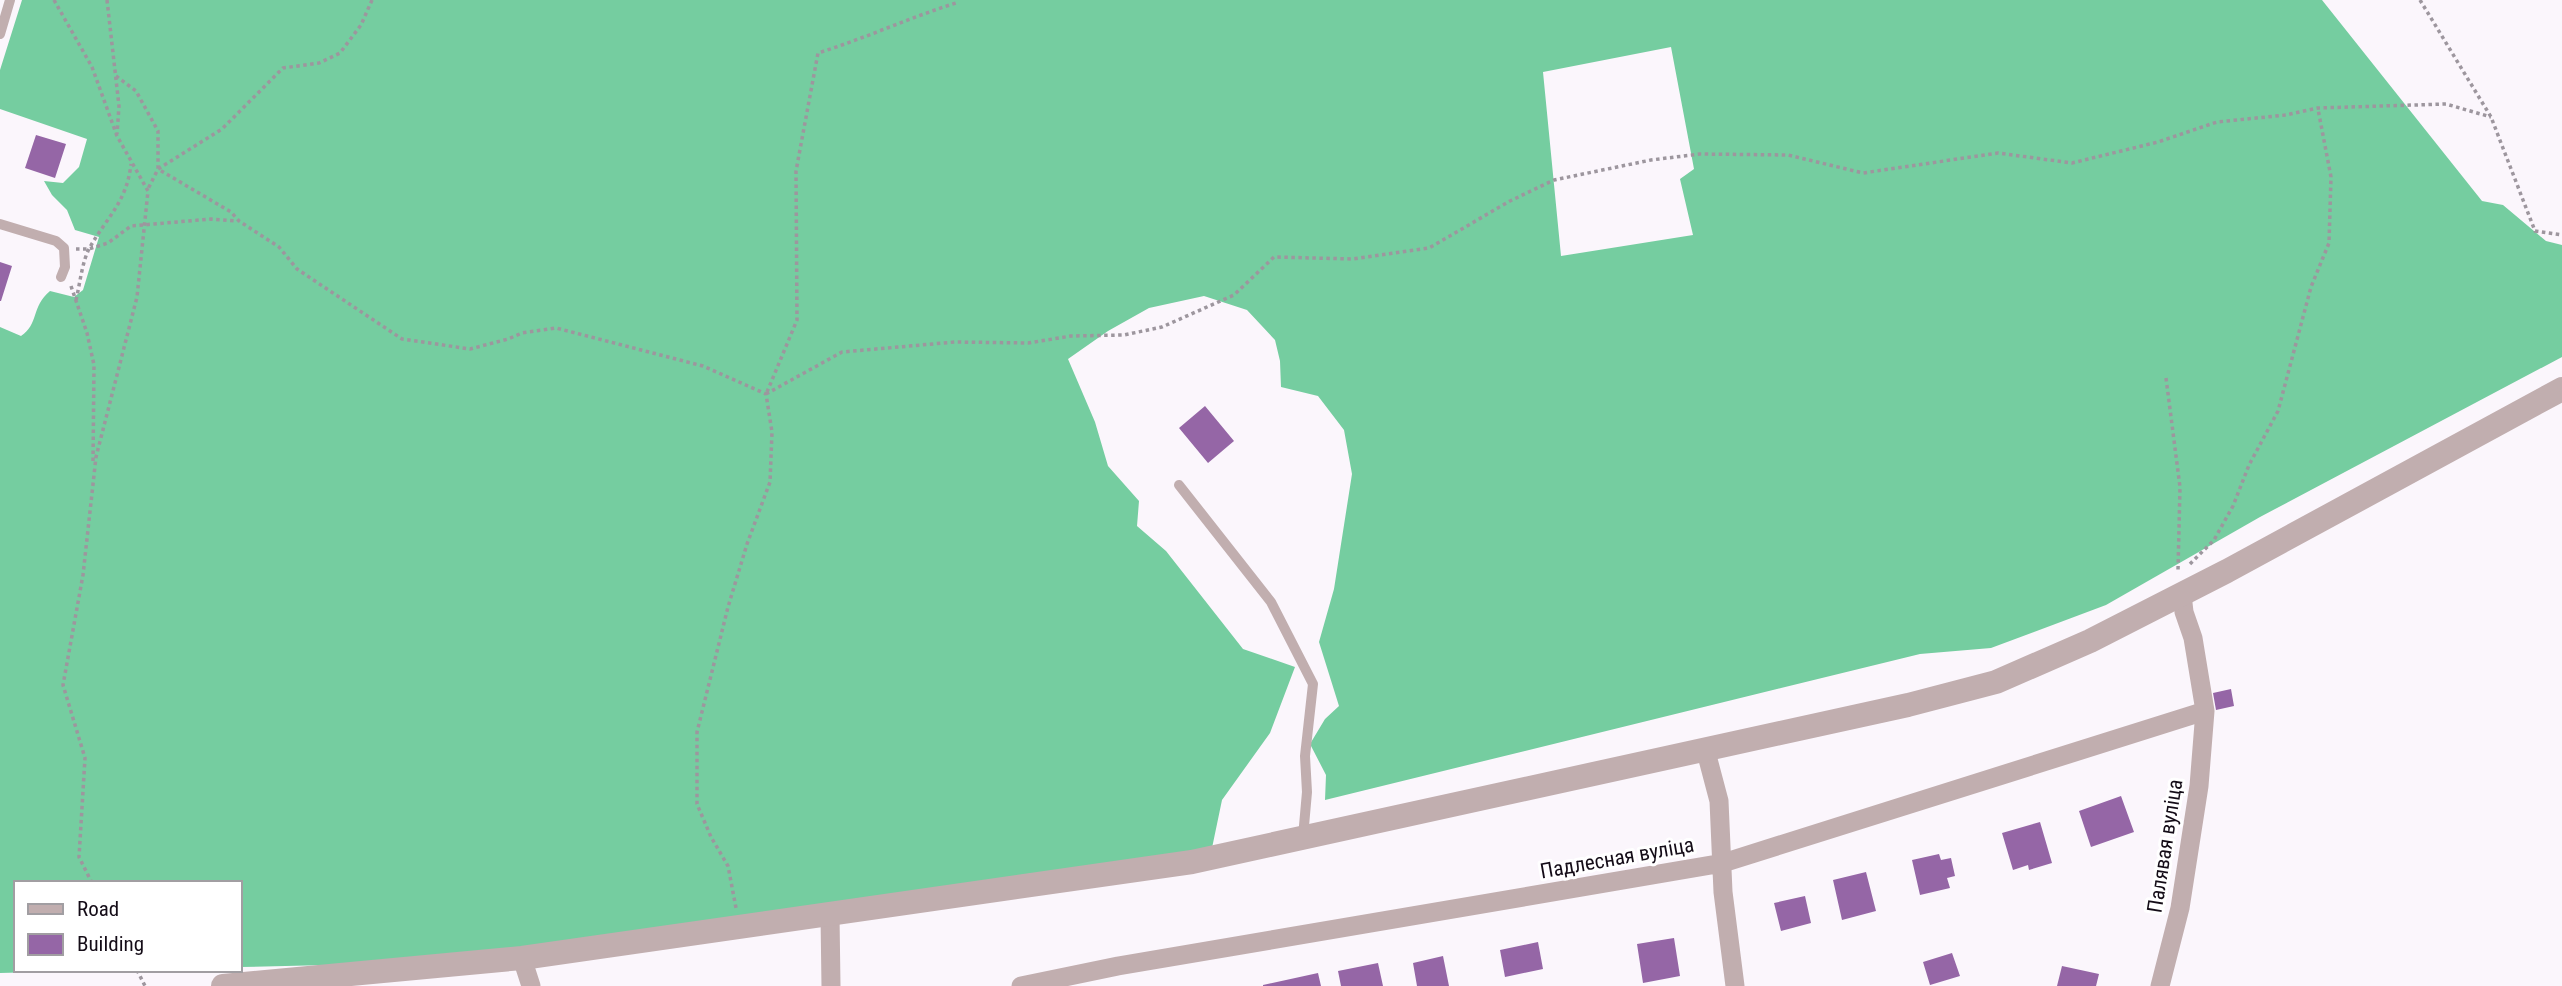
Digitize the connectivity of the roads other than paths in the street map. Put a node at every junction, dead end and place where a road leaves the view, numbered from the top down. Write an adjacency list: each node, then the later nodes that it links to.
1 (10, 0): 2 (lane)
2 (0, 34)
3 (0, 224): 4 (lane)
4 (61, 277)
5 (2562, 388): 7 (street)
6 (1179, 485): 10 (lane)
7 (2182, 594): 8 (street, Палявая вуліца); 9 (street)
8 (2205, 711): 11 (street, Падлесная вуліца); 19 (street, Палявая вуліца)
9 (1705, 748): 10 (street); 11 (street)
10 (1303, 837): 12 (street)
11 (1723, 863): 17 (street, Падлесная вуліца); 18 (street)
12 (830, 915): 13 (street); 16 (street)
13 (522, 958): 14 (street); 15 (street)
14 (223, 986)
15 (531, 986)
16 (831, 986)
17 (1021, 986)
18 (1735, 986)
19 (2160, 986)

